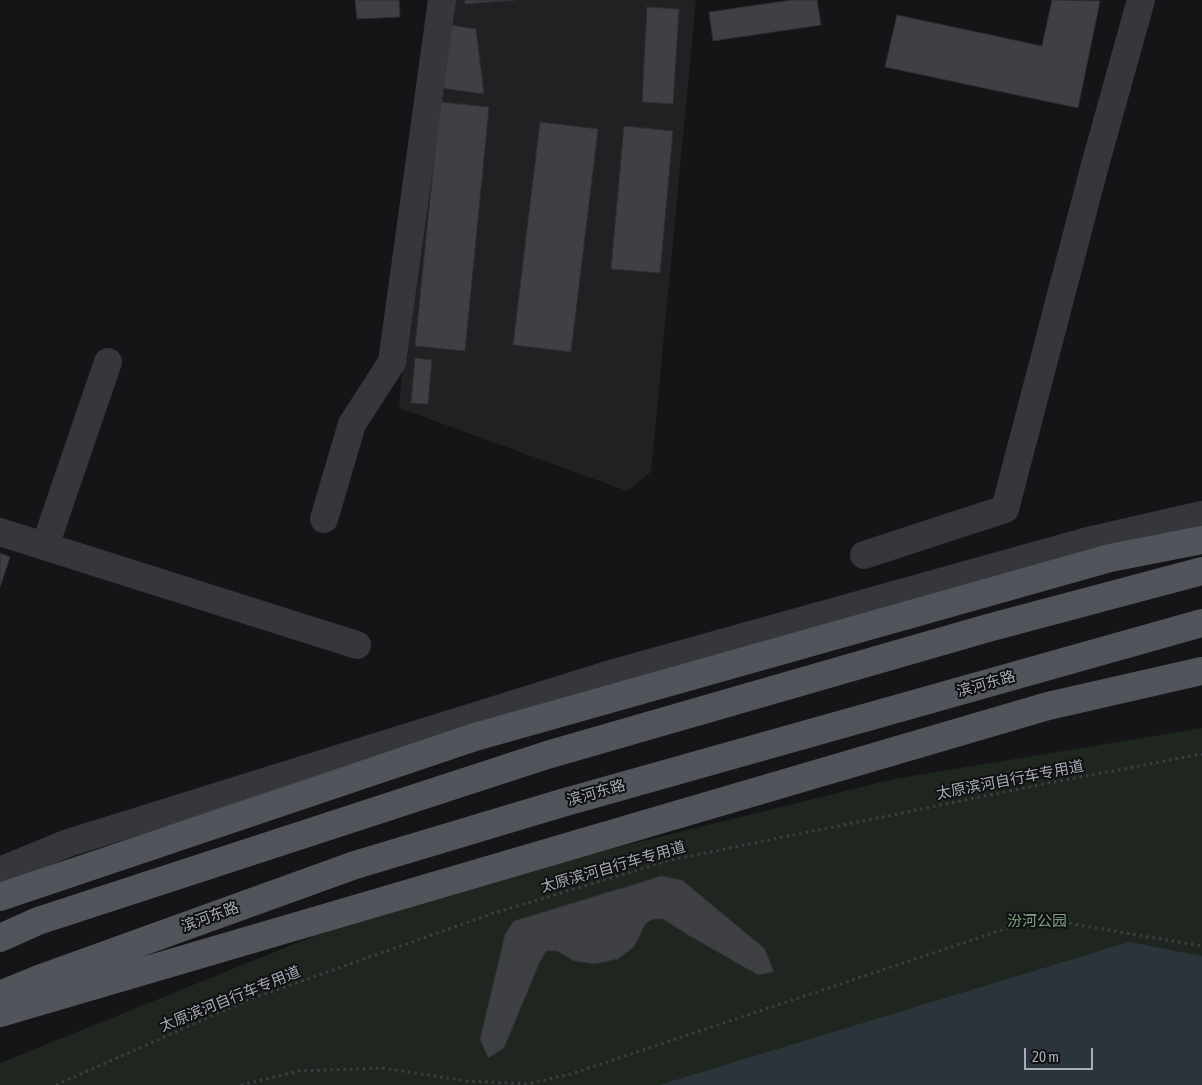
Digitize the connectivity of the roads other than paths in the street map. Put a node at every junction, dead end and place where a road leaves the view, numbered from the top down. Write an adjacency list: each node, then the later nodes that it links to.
1 (442, 0): 5 (street)
2 (1142, 0): 9 (street)
3 (108, 362): 8 (street)
4 (1202, 515): 14 (street)
5 (324, 519)
6 (0, 532): 8 (street)
7 (1202, 540): 15 (main road)
8 (45, 546): 12 (street)
9 (864, 555)
10 (1202, 572): 16 (main road)
11 (1202, 623): 17 (main road, 滨河东路)
12 (357, 645)
13 (1202, 671): 18 (main road)
14 (0, 871)
15 (0, 896)
16 (0, 938)
17 (0, 995)
18 (0, 1013)

